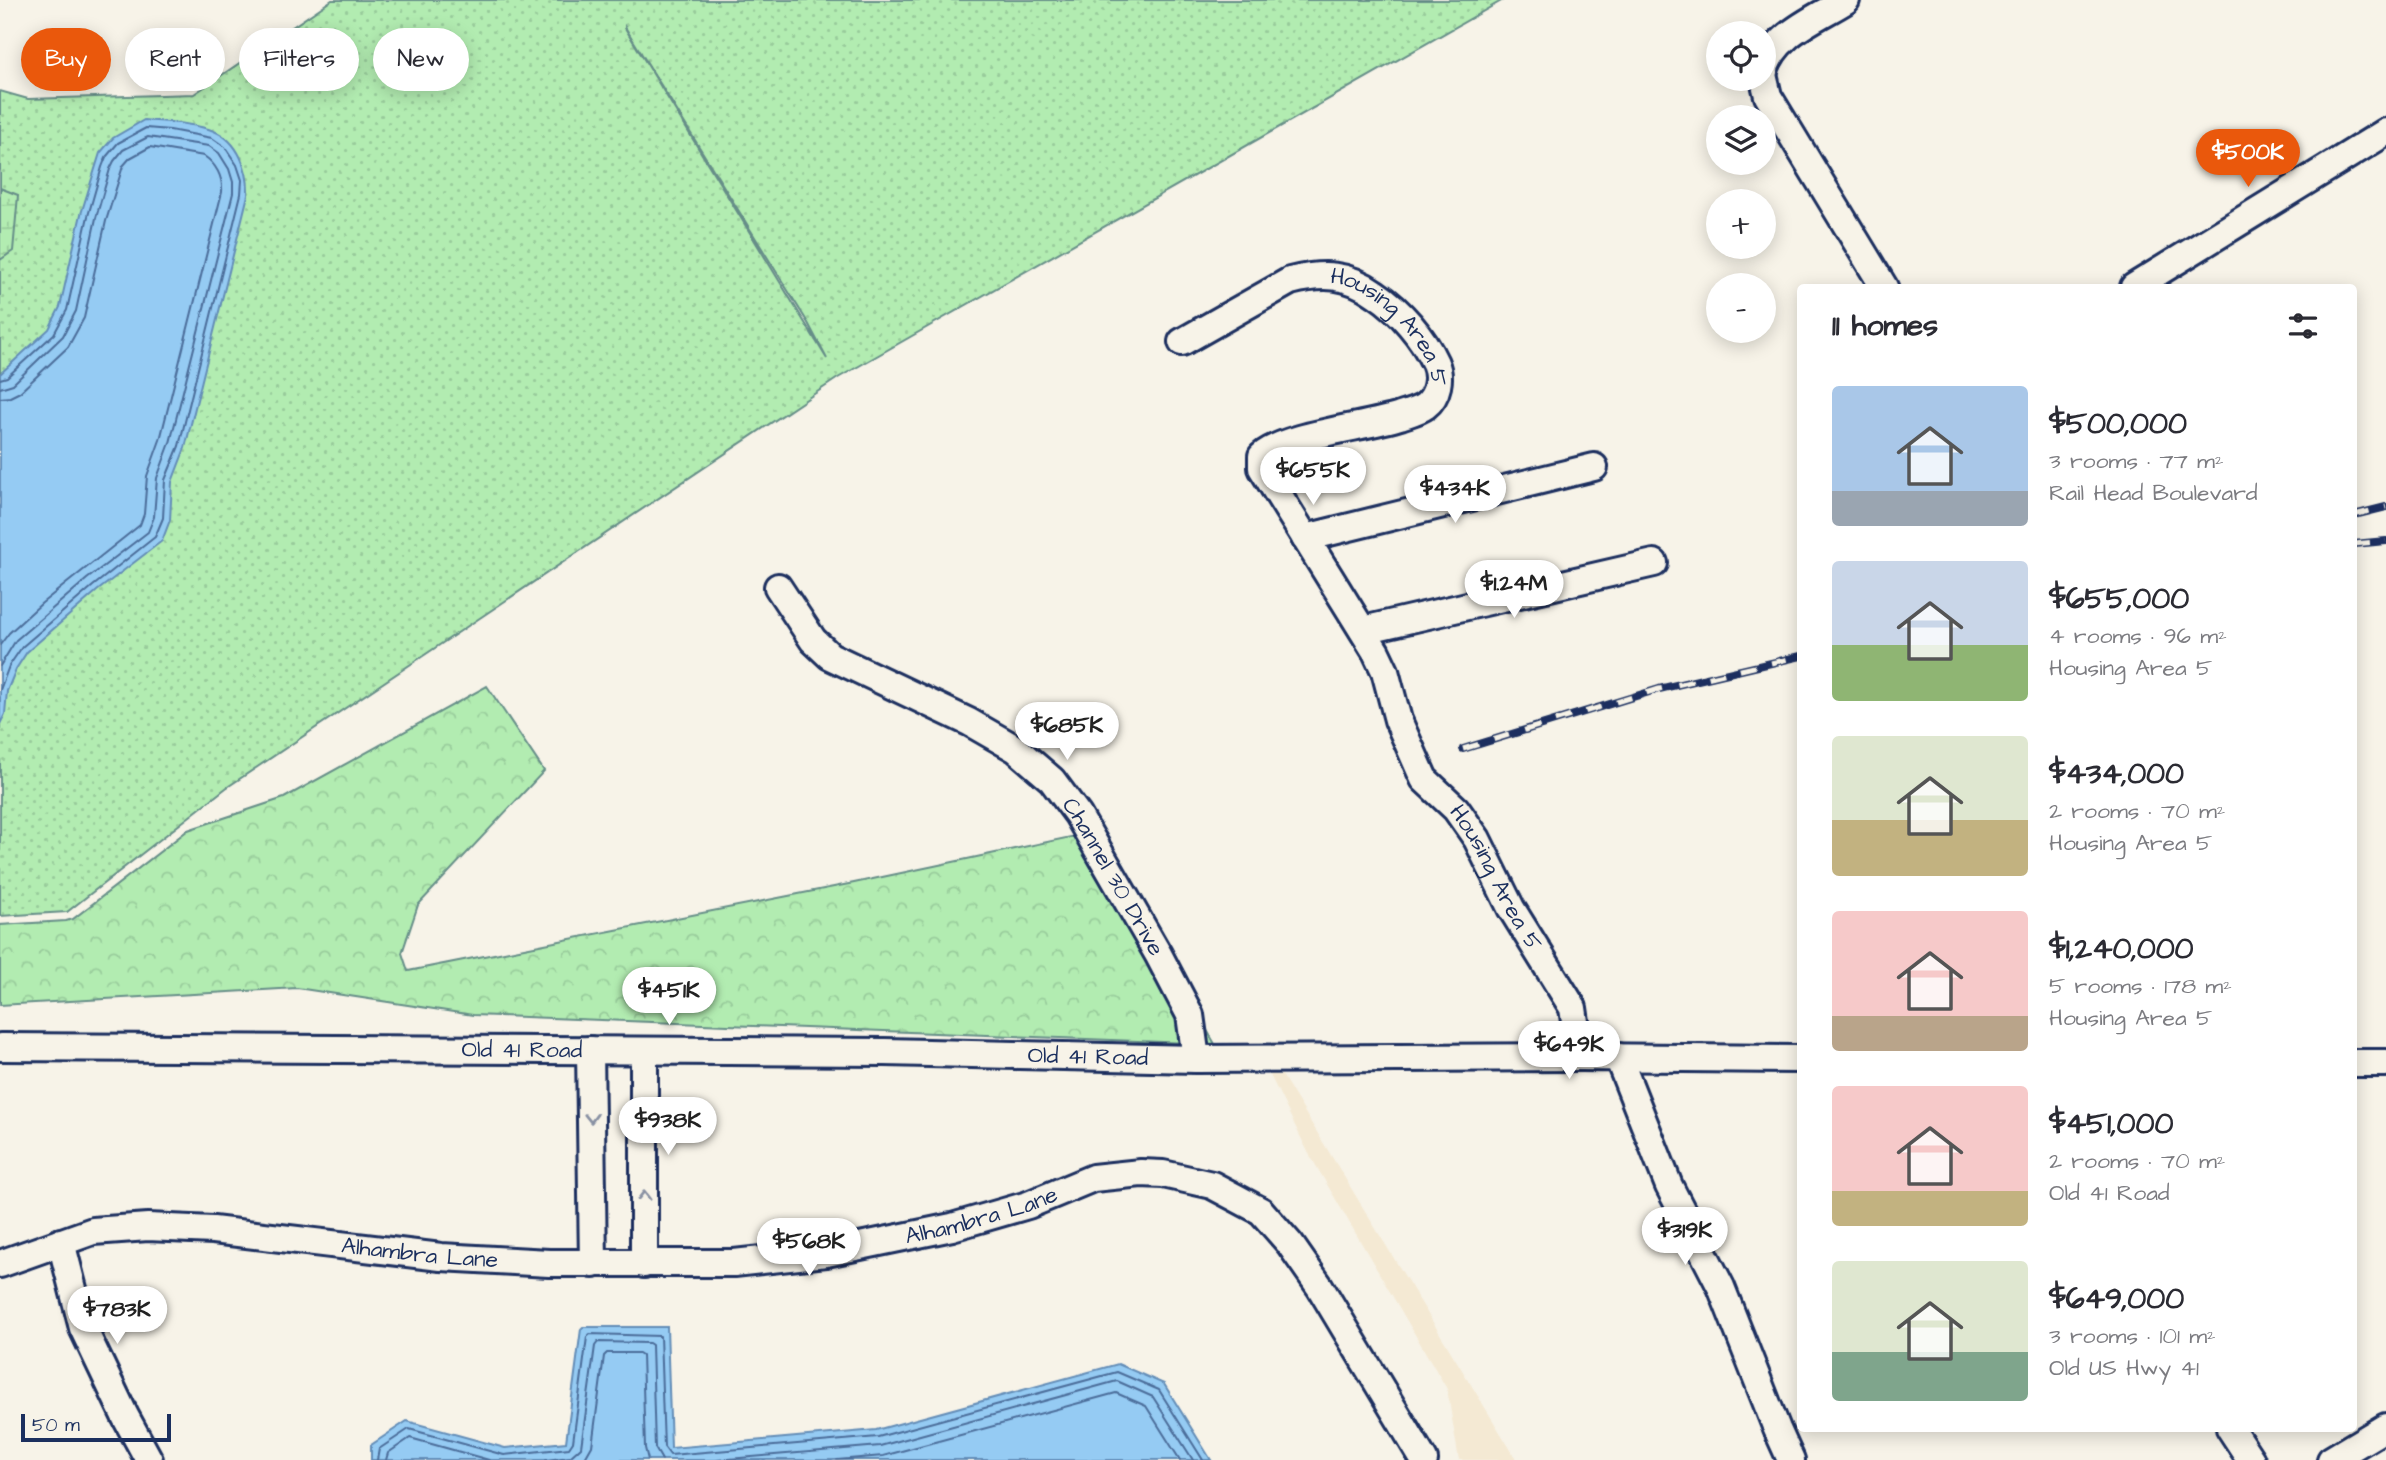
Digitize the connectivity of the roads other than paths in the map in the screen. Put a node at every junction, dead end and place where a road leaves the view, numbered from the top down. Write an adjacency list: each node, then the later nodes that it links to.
1 (1846, 0): 2 (street)
2 (1776, 45)
3 (1767, 91): 5 (street)
4 (2386, 132): 6 (street)
5 (1882, 284)
6 (2139, 284)
7 (1182, 342): 9 (street, Housing Area 5)
8 (1594, 467): 9 (street)
9 (1305, 538): 12 (street, Housing Area 5)
10 (1654, 563): 12 (street)
11 (778, 587): 18 (street, Channel 30 Drive)
12 (1363, 630): 16 (street, Housing Area 5)
13 (0, 1047): 14 (street, Old 41 Road)
14 (590, 1050): 15 (street, Old 41 Road); 24 (street, one-way to 24)
15 (644, 1051): 18 (street, Old 41 Road); 25 (street, one-way to 15)
16 (1580, 1057): 17 (street, Old 41 Road); 18 (street, Old 41 Road)
17 (1618, 1057): 19 (street, Old 41 Road); 30 (street)
18 (1196, 1059)
19 (1797, 1059)
20 (2357, 1063): 21 (street)
21 (2386, 1063)
22 (61, 1242): 23 (street, Alhambra Lane); 24 (street, Alhambra Lane); 28 (street)
23 (0, 1264)
24 (593, 1264): 25 (street, Alhambra Lane)
25 (644, 1264): 29 (street, Alhambra Lane)
26 (2386, 1427): 32 (street)
27 (2233, 1432): 31 (street)
28 (149, 1460)
29 (1424, 1460)
30 (1791, 1460)
31 (2251, 1460)
32 (2331, 1460)

